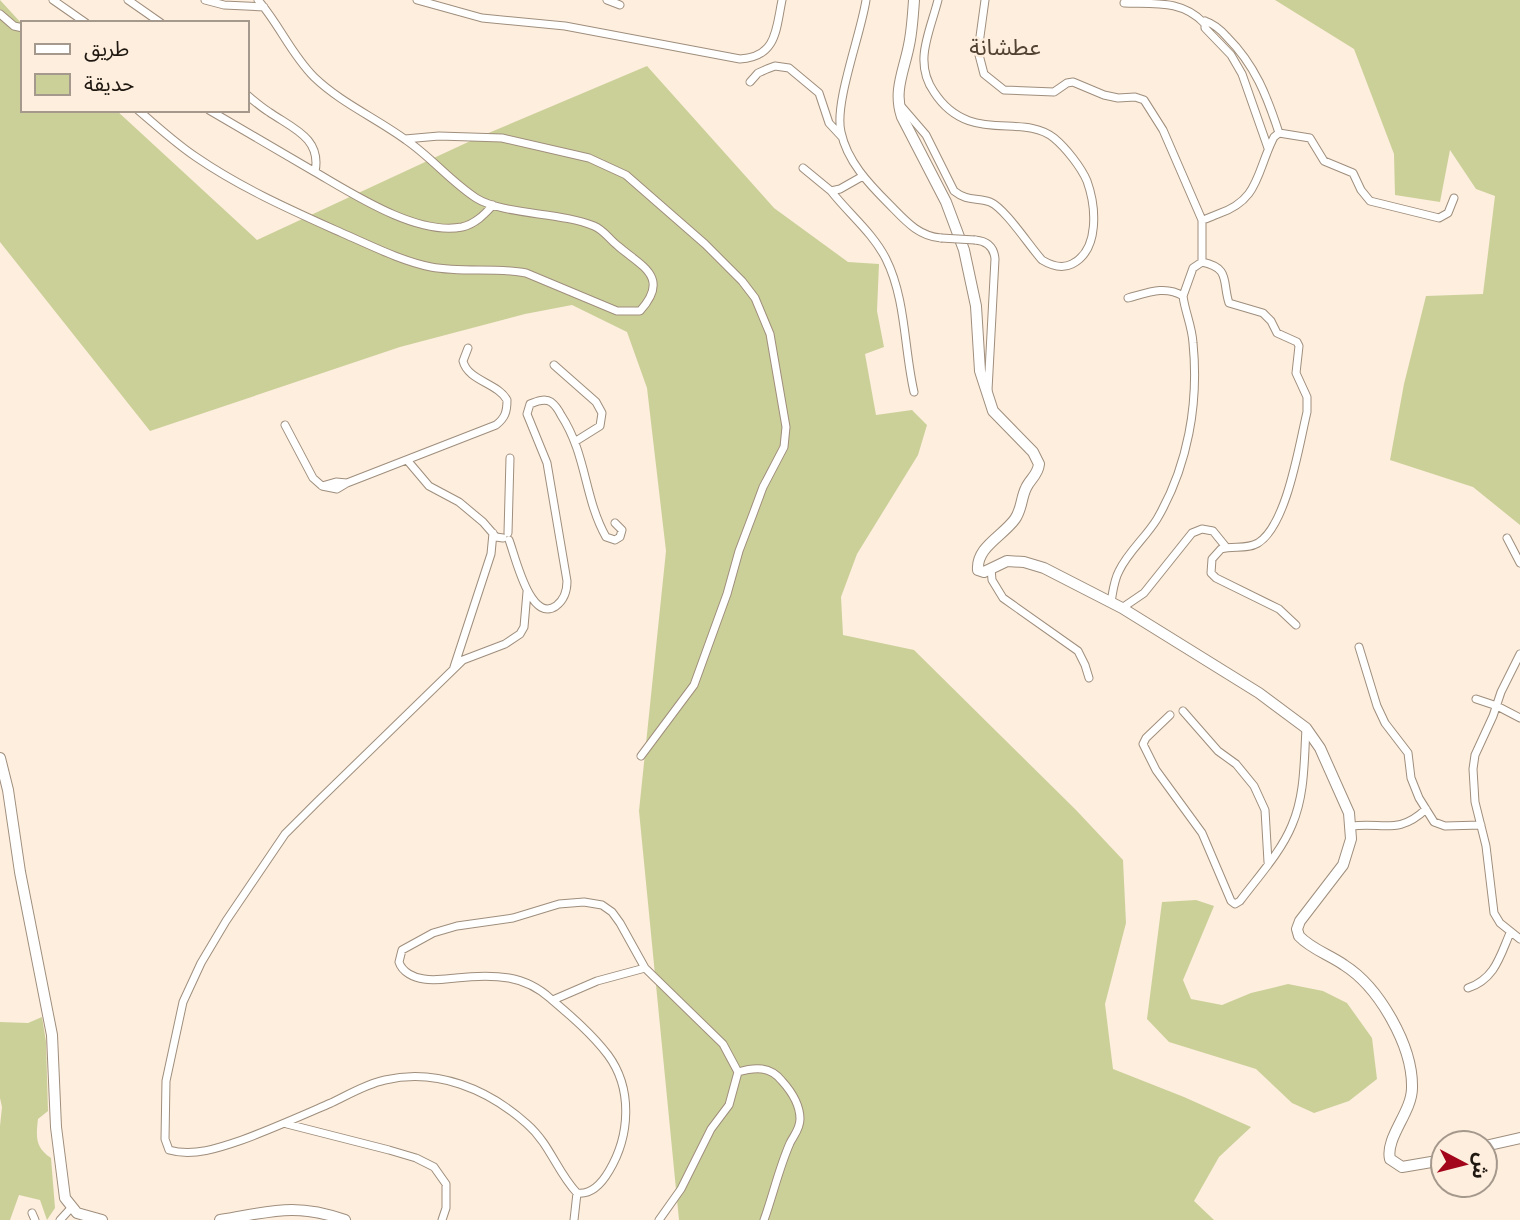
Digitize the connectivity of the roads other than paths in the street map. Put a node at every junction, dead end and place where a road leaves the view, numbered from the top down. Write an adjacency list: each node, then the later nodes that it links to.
1 (53, 0): 16 (street)
2 (128, 0): 17 (street)
3 (205, 0): 14 (street)
4 (258, 0): 14 (street)
5 (417, 0): 7 (street)
6 (607, 0): 13 (street)
7 (782, 0)
8 (866, 0): 26 (street)
9 (914, 0): 22 (main road)
10 (938, 0): 22 (street)
11 (985, 0): 35 (street)
12 (1124, 3): 18 (street)
13 (620, 5)
14 (264, 7): 27 (street)
15 (0, 13): 19 (street)
16 (83, 21)
17 (158, 21)
18 (1204, 23): 25 (street); 28 (street)
19 (21, 28)
20 (750, 82): 26 (street)
21 (248, 96): 30 (street)
22 (897, 103): 42 (main road)
23 (140, 112): 34 (street)
24 (212, 112): 30 (street)
25 (1279, 133): 28 (street); 33 (street)
26 (842, 137): 31 (street)
27 (405, 139): 34 (street); 68 (street)
28 (1268, 148): 35 (street)
29 (803, 168): 32 (street)
30 (315, 172): 34 (street)
31 (863, 176): 32 (street); 42 (street, bridge)
32 (831, 191): 41 (street)
33 (1454, 198)
34 (493, 205)
35 (1202, 220): 36 (street)
36 (1202, 262): 37 (street); 51 (street)
37 (1183, 296): 38 (street); 55 (street)
38 (1128, 298)
39 (468, 348): 46 (street)
40 (554, 365): 44 (street)
41 (914, 392)
42 (988, 398): 53 (main road)
43 (285, 425): 46 (street)
44 (576, 442): 47 (street); 54 (street)
45 (509, 458): 49 (street)
46 (407, 460): 48 (street)
47 (615, 523)
48 (493, 534): 49 (street); 60 (street)
49 (507, 537): 54 (street)
50 (1507, 538): 52 (street)
51 (1226, 547): 56 (street); 57 (street)
52 (1520, 563)
53 (991, 568): 55 (main road); 61 (street)
54 (527, 592): 60 (street)
55 (1111, 602): 56 (main road)
56 (1122, 608): 67 (main road)
57 (1296, 625)
58 (1359, 647): 70 (street)
59 (1520, 654): 63 (street)
60 (453, 669): 80 (street)
61 (1089, 678)
62 (1476, 699): 63 (street)
63 (1497, 706): 66 (street); 71 (street)
64 (1183, 711): 73 (street)
65 (1170, 715): 73 (street)
66 (1520, 718)
67 (1307, 728): 72 (main road); 73 (street)
68 (641, 756)
69 (0, 758): 85 (main road)
70 (1426, 809): 71 (street); 72 (street)
71 (1481, 825): 74 (street)
72 (1352, 826): 83 (main road)
73 (1268, 863)
74 (1510, 933): 75 (street); 77 (street)
75 (1520, 939)
76 (645, 968): 78 (street); 78 (street); 79 (street)
77 (1468, 988)
78 (553, 1000): 84 (street)
79 (738, 1072): 92 (street); 93 (street)
80 (287, 1124): 84 (street); 90 (street)
81 (1520, 1138): 82 (main road)
82 (1499, 1143)
83 (1429, 1162)
84 (577, 1193): 91 (street)
85 (71, 1208): 86 (street); 87 (main road)
86 (60, 1220)
87 (102, 1220)
88 (220, 1220): 89 (main road)
89 (345, 1220)
90 (442, 1220)
91 (574, 1220)
92 (659, 1220)
93 (764, 1220)

